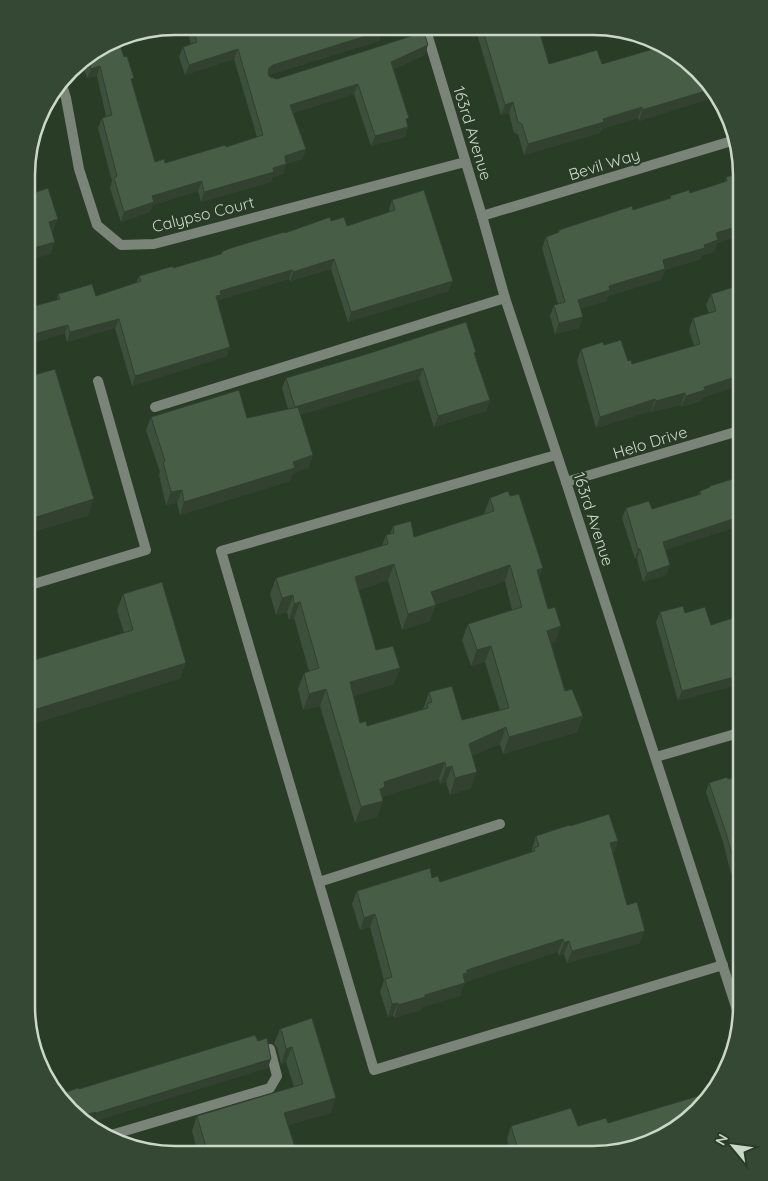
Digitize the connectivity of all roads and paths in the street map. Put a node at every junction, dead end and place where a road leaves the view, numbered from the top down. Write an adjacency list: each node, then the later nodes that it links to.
1 (424, 35): 4 (street, 163rd Avenue)
2 (64, 91): 4 (street, Calypso Court)
3 (729, 142): 5 (street, Bevil Way)
4 (465, 162): 5 (street, 163rd Avenue)
5 (482, 216): 6 (street, 163rd Avenue)
6 (505, 298): 8 (street); 10 (street, 163rd Avenue)
7 (98, 382): 12 (street)
8 (155, 407)
9 (733, 433): 11 (street, Helo Drive)
10 (556, 455): 11 (street, 163rd Avenue); 16 (street)
11 (566, 482): 14 (street, 163rd Avenue)
12 (35, 584)
13 (733, 735): 14 (street)
14 (656, 757): 17 (street, 163rd Avenue)
15 (500, 824): 16 (street)
16 (319, 882): 17 (street)
17 (723, 965): 18 (street, 163rd Avenue)
18 (733, 997)
19 (270, 1049): 20 (street)
20 (117, 1133)

